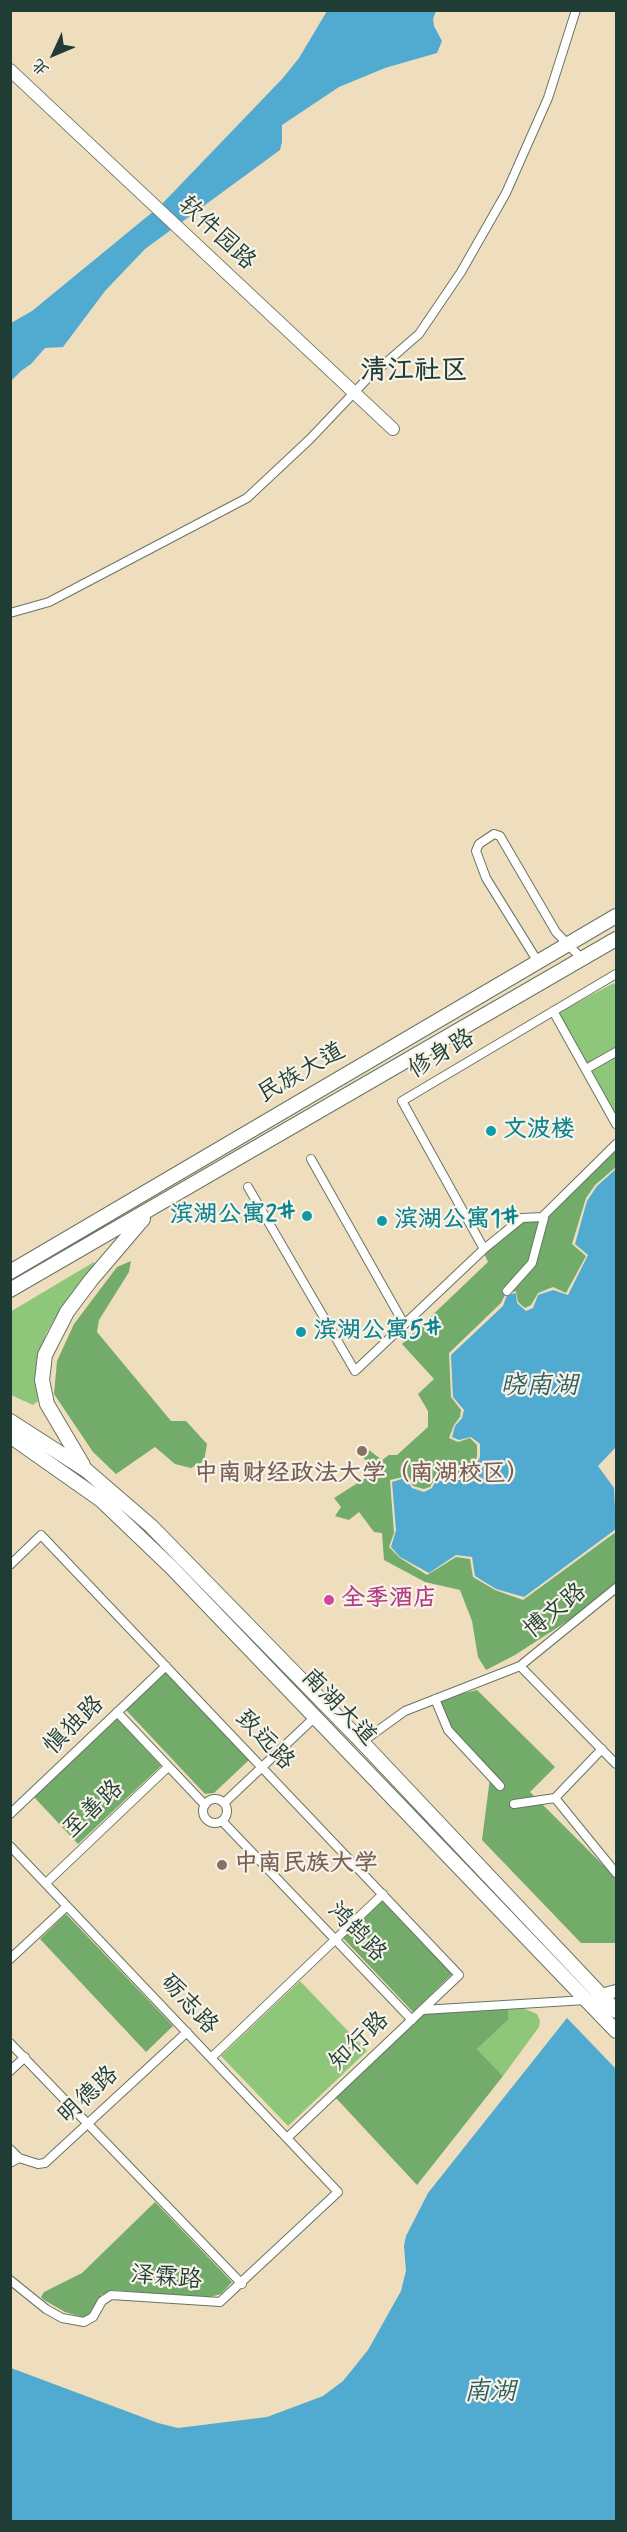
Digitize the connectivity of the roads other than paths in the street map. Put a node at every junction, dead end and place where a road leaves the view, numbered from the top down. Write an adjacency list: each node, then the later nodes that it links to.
1 (576, 10): 3 (street)
2 (10, 70): 3 (main road, 软件园路)
3 (356, 393): 4 (main road, 软件园路); 5 (street)
4 (393, 429)
5 (10, 613)
6 (616, 916): 8 (main road, 民族大道)
7 (616, 939): 9 (main road, 民族大道)
8 (569, 944): 9 (street); 10 (main road, 民族大道); 10 (street)
9 (582, 959): 19 (main road, 民族大道)
10 (538, 962): 22 (main road, 民族大道)
11 (616, 974): 12 (street, 修身路)
12 (553, 1011): 14 (street); 21 (street, 修身路)
13 (616, 1052): 14 (street)
14 (586, 1069): 15 (street)
15 (616, 1124)
16 (616, 1144): 21 (street)
17 (312, 1159): 25 (street)
18 (248, 1187): 25 (street)
19 (150, 1210): 23 (main road, 民族大道); 28 (main road)
20 (544, 1218): 24 (street)
21 (484, 1249): 25 (street)
22 (10, 1272)
23 (10, 1290)
24 (507, 1291)
25 (404, 1324)
26 (10, 1421): 28 (main road, 南湖大道)
27 (10, 1436): 35 (main road, 南湖大道)
28 (86, 1470): 36 (main road, 南湖大道)
29 (10, 1565): 31 (street, 致远路)
30 (616, 1588): 32 (street, 博文路)
31 (166, 1666): 34 (street, 慎独路); 40 (street, 致远路)
32 (520, 1666): 33 (street, 博文路); 37 (street)
33 (435, 1699): 36 (street, 博文路); 41 (street)
34 (117, 1712): 39 (street); 46 (street, 慎独路)
35 (315, 1716): 40 (street); 57 (main road, 南湖大道)
36 (362, 1742): 57 (main road, 南湖大道)
37 (602, 1749): 38 (street); 42 (street)
38 (616, 1764)
39 (168, 1767): 45 (street); 50 (street, 至善路)
40 (262, 1767): 43 (street); 51 (street, 致远路)
41 (500, 1786)
42 (555, 1798): 44 (street); 49 (street)
43 (224, 1803): 45 (street); 47 (street)
44 (514, 1804)
45 (205, 1805): 47 (street)
46 (10, 1814)
47 (222, 1821): 53 (street, 鸿鹄路)
48 (10, 1846): 50 (street, 砺志路)
49 (616, 1873)
50 (46, 1883): 52 (street, 砺志路)
51 (383, 1894): 53 (street); 55 (street, 致远路)
52 (67, 1906): 54 (street); 62 (street, 砺志路)
53 (335, 1940): 60 (street, 鸿鹄路); 65 (street)
54 (10, 1959)
55 (459, 1975): 58 (street, 知行路)
56 (616, 1991): 57 (main road)
57 (593, 2000): 58 (street); 59 (main road, 南湖大道); 61 (main road, 南湖大道)
58 (422, 2010): 60 (street, 知行路)
59 (616, 2011)
60 (412, 2020): 68 (street, 知行路)
61 (616, 2031)
62 (187, 2032): 65 (street, 砺志路); 67 (street, 明德路)
63 (10, 2043): 64 (street)
64 (25, 2058): 66 (street); 67 (street)
65 (211, 2058): 68 (street, 砺志路)
66 (10, 2071)
67 (88, 2124): 70 (street, 明德路); 74 (street)
68 (287, 2138): 72 (street, 砺志路)
69 (10, 2149): 70 (street)
70 (19, 2158): 71 (street)
71 (10, 2163)
72 (338, 2192): 74 (street, 泽霖路)
73 (10, 2280): 74 (street, 泽霖路)
74 (242, 2284)

